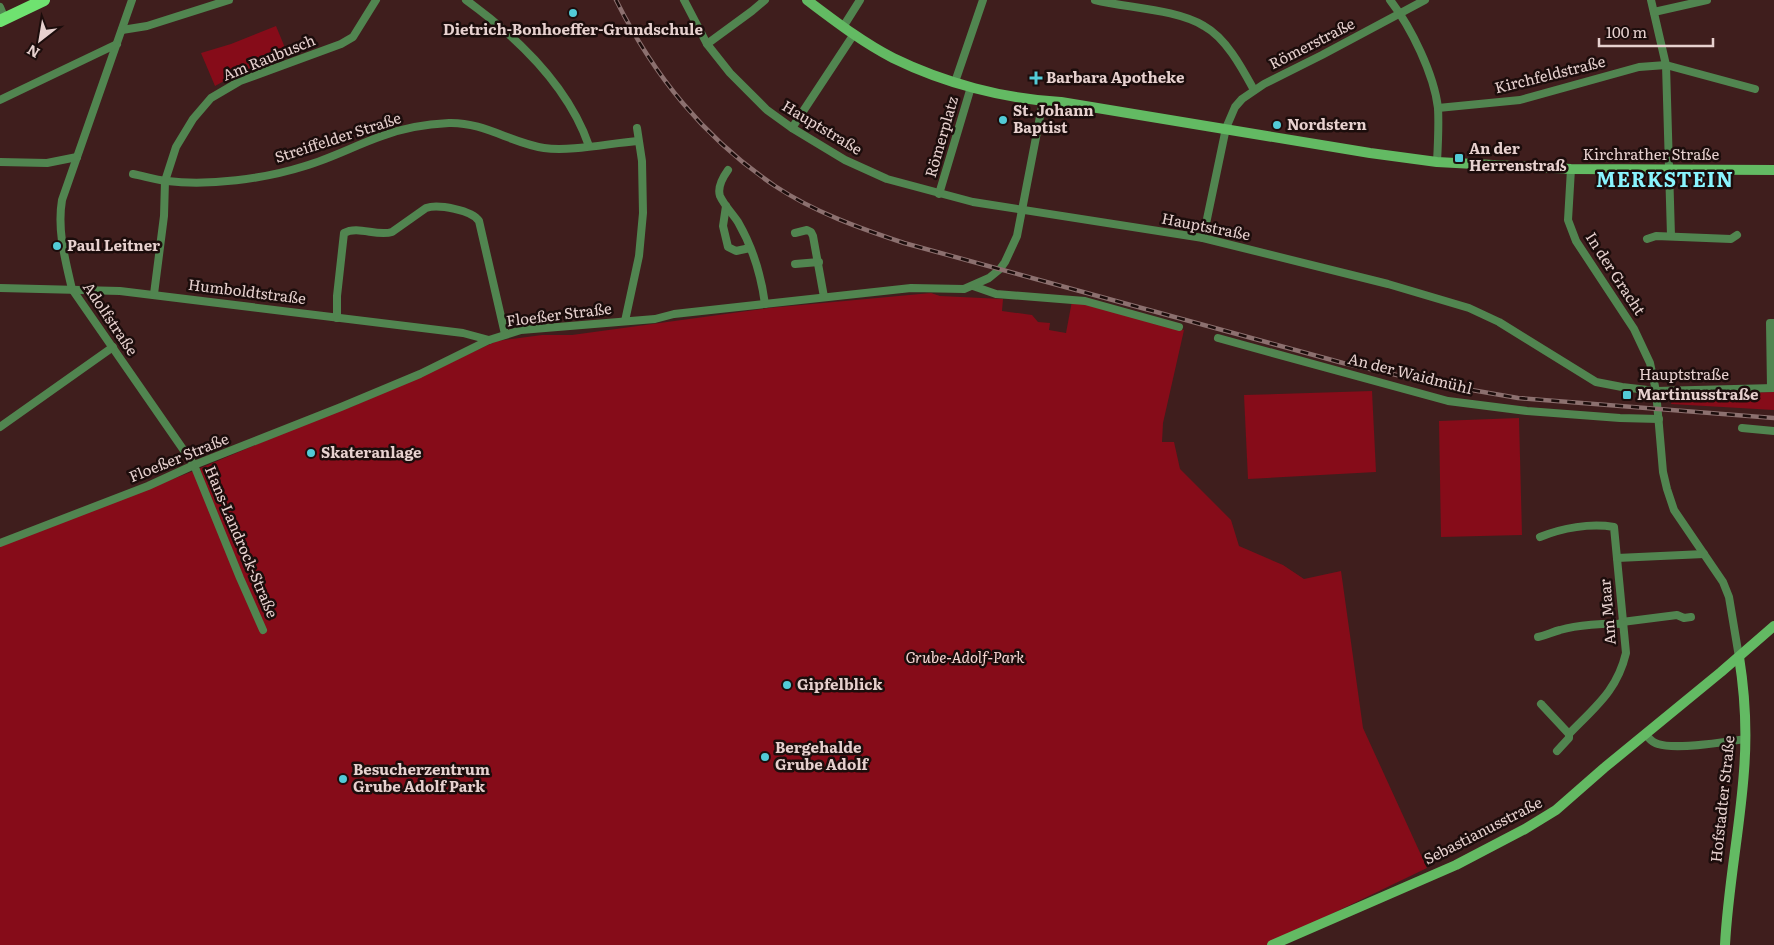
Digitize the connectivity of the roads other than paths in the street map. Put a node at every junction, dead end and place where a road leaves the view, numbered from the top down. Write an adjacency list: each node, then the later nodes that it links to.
1 (41, 0): 20 (main road)
2 (132, 0): 22 (street, Adolfstraße)
3 (229, 0): 22 (street)
4 (376, 0): 47 (street, Am Raubusch)
5 (466, 0): 38 (street)
6 (684, 0): 25 (street, Hauptstraße)
7 (765, 0): 25 (street)
8 (808, 0): 21 (main road, Kirchrather Straße)
9 (860, 0): 21 (street)
10 (983, 0): 27 (street)
11 (1095, 0): 16 (street)
12 (1390, 0): 19 (street)
13 (1425, 0): 19 (street, Römerstraße)
14 (1651, 0): 18 (street)
15 (1707, 0): 18 (street)
16 (1135, 4): 30 (street)
17 (0, 7): 20 (street)
18 (1654, 12): 26 (street)
19 (1401, 14): 30 (street, Römerstraße); 33 (street)
20 (3, 20)
21 (843, 27): 23 (main road, Kirchrather Straße)
22 (122, 30): 24 (street, Adolfstraße)
23 (854, 34): 27 (main road, Kirchrather Straße); 35 (street)
24 (117, 44): 31 (street); 39 (street, Adolfstraße)
25 (707, 44): 35 (street, Hauptstraße)
26 (1666, 65): 29 (street, Kirchfeldstraße); 33 (street, Kirchfeldstraße); 45 (street)
27 (955, 82): 28 (main road, Kirchrather Straße)
28 (971, 87): 32 (main road, Kirchrather Straße); 48 (street, Römerplatz)
29 (1755, 89)
30 (1254, 90): 36 (street, Römerstraße)
31 (0, 100)
32 (1043, 101): 36 (main road, Kirchrather Straße); 50 (street)
33 (1438, 108): 41 (street)
34 (637, 128): 37 (street)
35 (792, 128): 48 (street, Hauptstraße)
36 (1226, 128): 41 (main road, Kirchrather Straße); 54 (street, Römerstraße)
37 (638, 140): 38 (street, Streiffelder Straße); 66 (street)
38 (589, 146): 47 (street, Streiffelder Straße)
39 (77, 157): 40 (street); 61 (street, Adolfstraße)
40 (0, 162)
41 (1437, 162): 42 (main road, Kirchrather Straße)
42 (1571, 169): 45 (main road, Kirchrather Straße); 74 (street, In der Gracht)
43 (728, 170): 49 (street)
44 (1774, 170): 45 (main road, Kirchrather Straße)
45 (1669, 171): 53 (street)
46 (133, 174): 47 (street, Streiffelder Straße)
47 (165, 181): 62 (street, Am Raubusch)
48 (940, 194): 50 (street, Hauptstraße)
49 (726, 206): 56 (street); 56 (street)
50 (1023, 209): 54 (street, Hauptstraße); 59 (street, Floeßer Straße)
51 (795, 233): 57 (street)
52 (1737, 235): 53 (street)
53 (1671, 236): 55 (street)
54 (1203, 238): 74 (street, Hauptstraße)
55 (1647, 239)
56 (750, 248): 64 (street)
57 (819, 262): 58 (street); 63 (street)
58 (794, 264)
59 (973, 286): 63 (street, Floeßer Straße); 68 (street)
60 (0, 288): 61 (street, Humboldtstraße)
61 (72, 289): 62 (street, Humboldtstraße); 72 (street, Adolfstraße)
62 (154, 294): 65 (street, Humboldtstraße)
63 (824, 297): 64 (street, Floeßer Straße)
64 (765, 304): 66 (street, Floeßer Straße)
65 (337, 318): 69 (street); 71 (street, Humboldtstraße)
66 (625, 321): 69 (street, Floeßer Straße)
67 (1774, 322): 73 (street)
68 (1179, 327)
69 (505, 334): 71 (street, Floeßer Straße)
70 (1218, 338): 75 (street, An der Waidmühl)
71 (489, 340): 79 (street, Floeßer Straße)
72 (113, 347): 76 (street); 79 (street, Adolfstraße)
73 (1772, 388): 74 (street, Hauptstraße)
74 (1656, 391): 75 (street)
75 (1659, 419): 82 (street)
76 (0, 427)
77 (1742, 428): 78 (street)
78 (1774, 431)
79 (194, 465): 81 (street, Floeßer Straße); 87 (street, Hans-Landrock-Straße)
80 (1540, 538): 83 (street, Am Maar)
81 (0, 543)
82 (1704, 554): 83 (street); 89 (street)
83 (1617, 558): 85 (street, Am Maar)
84 (1691, 617): 85 (street)
85 (1622, 623): 88 (street); 91 (street, Am Maar)
86 (1774, 626): 89 (main road, Sebastianusstraße)
87 (263, 630)
88 (1538, 637)
89 (1739, 657): 92 (main road, Sebastianusstraße); 93 (main road, Hofstadter Straße)
90 (1541, 704): 91 (street)
91 (1569, 734): 94 (street, Am Maar)
92 (1645, 734): 93 (street); 95 (main road, Sebastianusstraße)
93 (1745, 739): 96 (main road, Hofstadter Straße)
94 (1556, 751)
95 (1272, 945)
96 (1725, 945)

